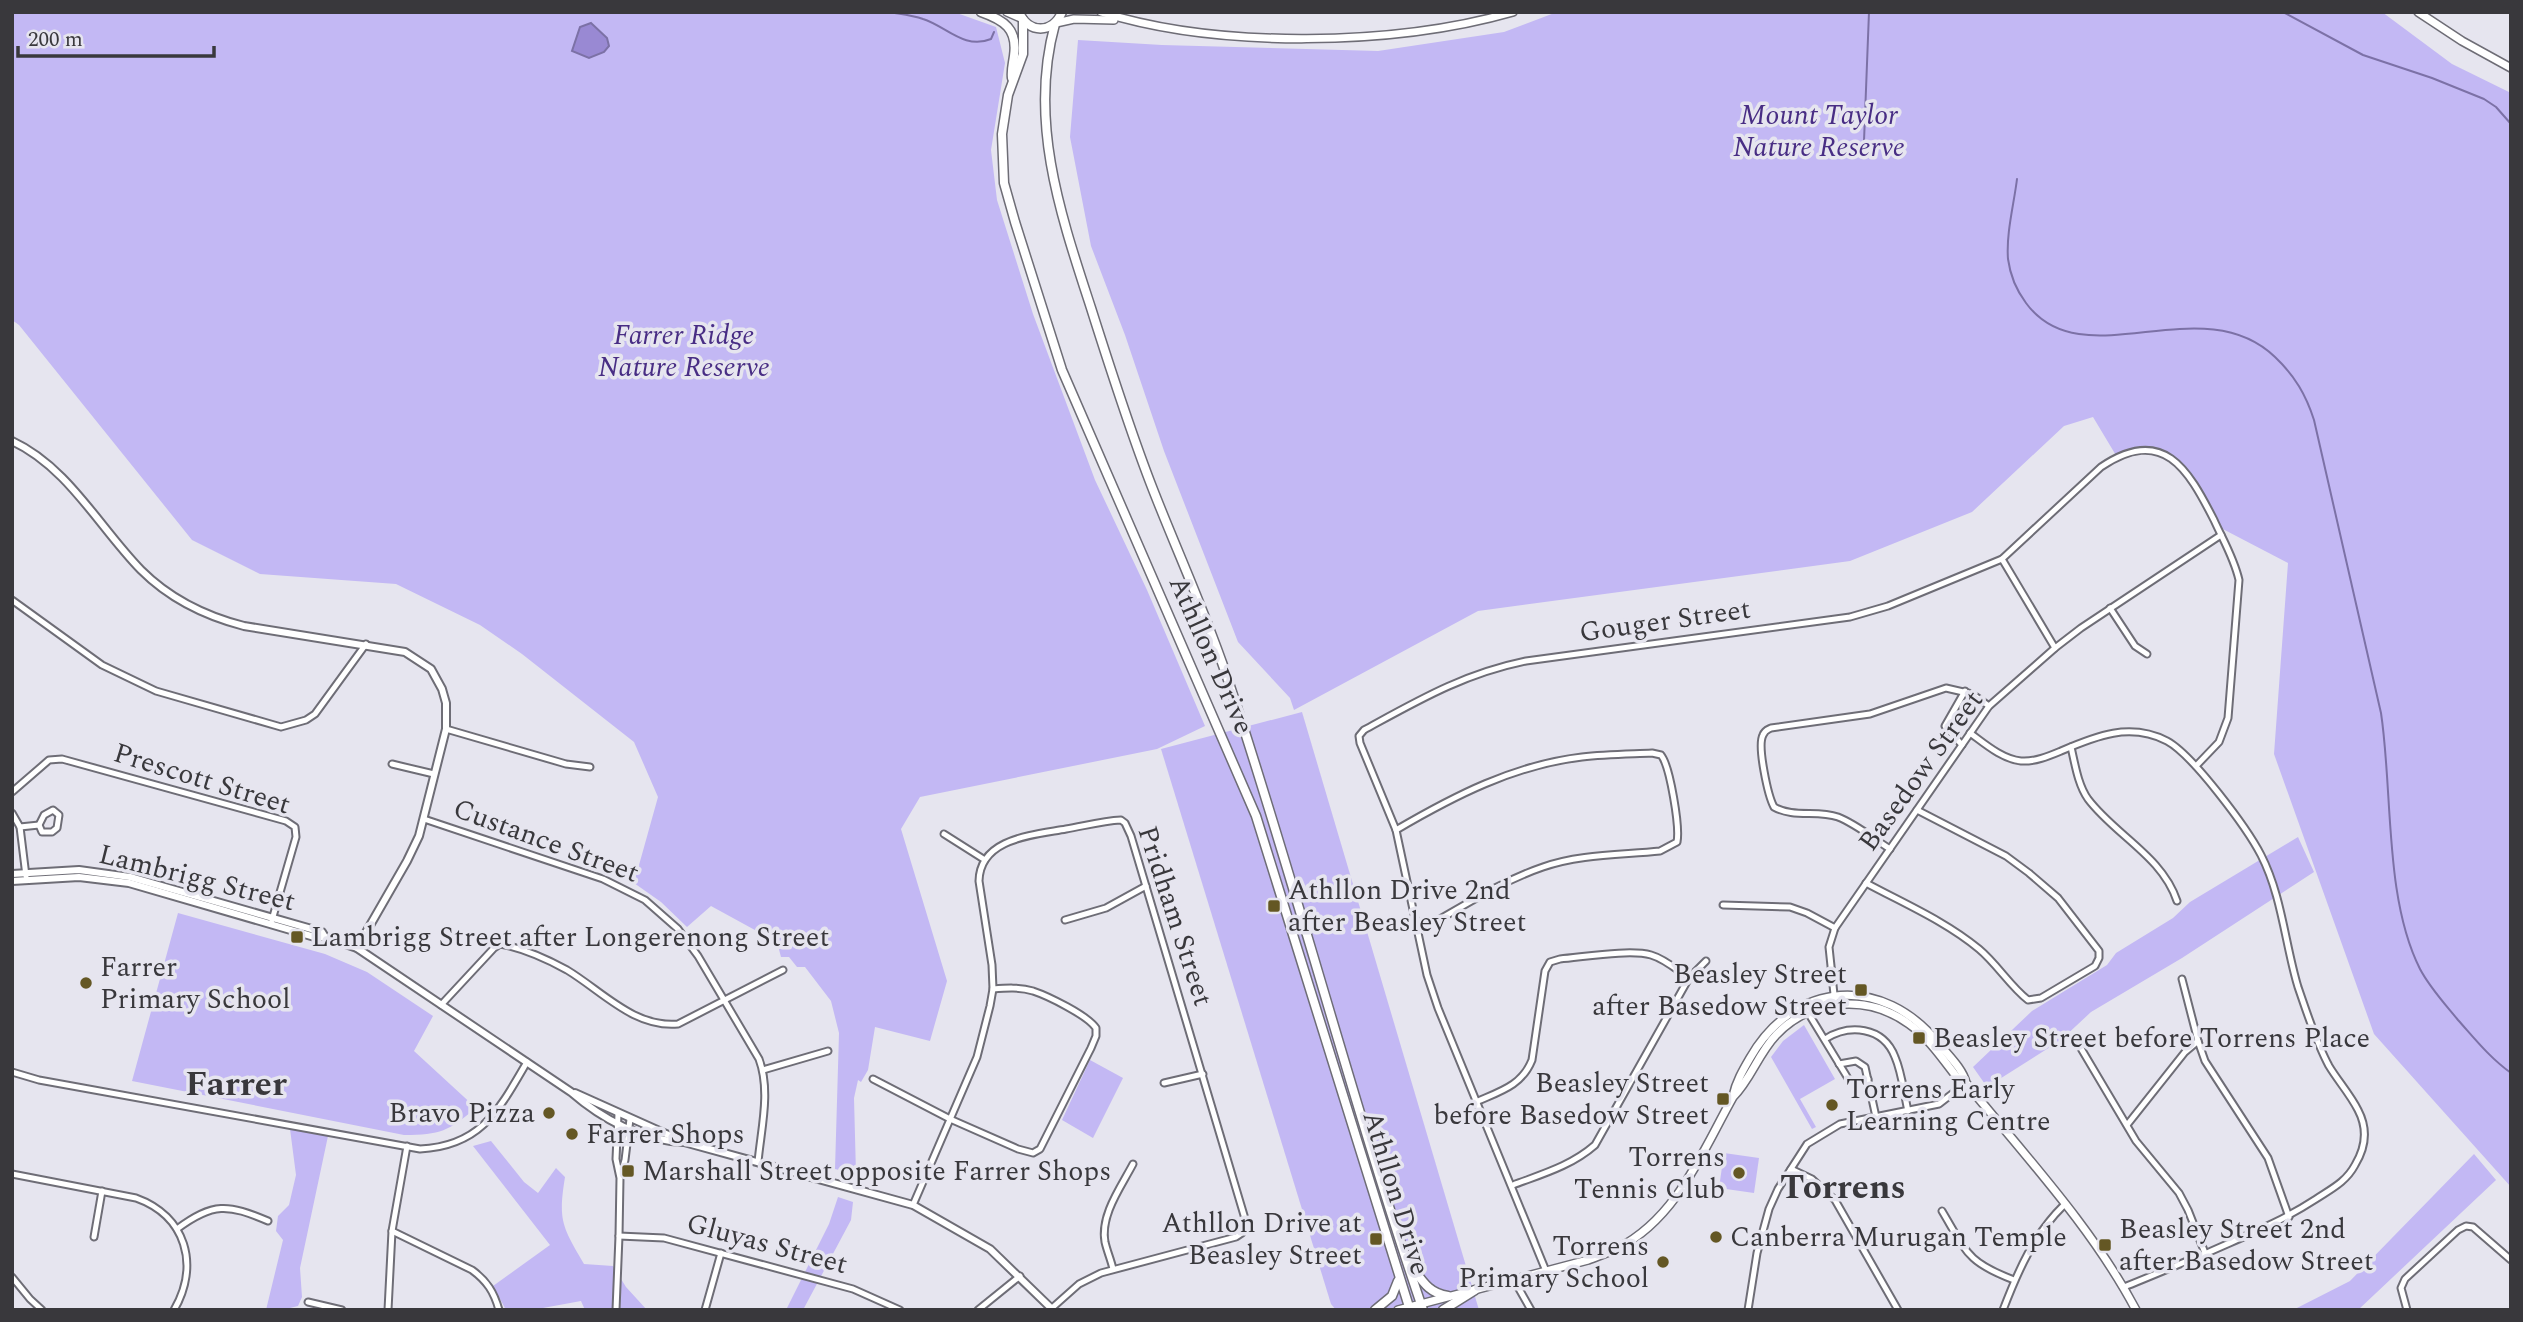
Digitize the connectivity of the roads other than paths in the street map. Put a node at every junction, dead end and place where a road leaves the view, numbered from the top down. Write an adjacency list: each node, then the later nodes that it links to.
1 (981, 12): 11 (main road)
2 (1007, 12): 7 (main road)
3 (1062, 12): 9 (main road, Athllon Drive)
4 (1101, 12): 8 (main road)
5 (1513, 12): 8 (main road)
6 (2418, 12): 10 (main road)
7 (1022, 17): 9 (main road); 11 (main road, Athllon Drive)
8 (1125, 20): 9 (main road)
9 (1055, 23): 104 (main road, Athllon Drive)
10 (2511, 68)
11 (1013, 81): 110 (main road, Athllon Drive)
12 (12, 441): 17 (street)
13 (2221, 535): 14 (street, Gouger Street); 16 (street, Basedow Street); 27 (street, Gouger Street)
14 (2002, 559): 18 (street); 36 (street, Gouger Street)
15 (12, 600): 17 (street)
16 (2110, 608): 18 (street, Basedow Street); 19 (street)
17 (366, 644): 22 (street)
18 (2055, 648): 21 (street, Basedow Street)
19 (2147, 654)
20 (1965, 691): 21 (street); 24 (street); 38 (street)
21 (1989, 706): 23 (street, Basedow Street)
22 (446, 729): 28 (street); 29 (street)
23 (1970, 733): 24 (street, Basedow Street); 25 (street)
24 (1962, 745): 31 (street, Basedow Street)
25 (2071, 747): 27 (street); 45 (street)
26 (392, 764): 29 (street)
27 (2196, 766): 96 (street)
28 (590, 767)
29 (434, 774): 33 (street)
30 (12, 792): 47 (street, Prescott Street)
31 (1917, 810): 38 (street, Basedow Street); 43 (street)
32 (12, 813): 35 (street)
33 (424, 819): 51 (street); 57 (street, Custance Street)
34 (39, 825): 34 (street); 35 (street)
35 (20, 827): 41 (street)
36 (1396, 830): 50 (street, Gouger Street); 50 (street)
37 (944, 834): 39 (street)
38 (1890, 849): 43 (street, Basedow Street)
39 (985, 860): 44 (street, Pridham Street); 56 (street)
40 (12, 874): 41 (street, Lambrigg Street)
41 (26, 875): 42 (street, Lambrigg Street); 47 (street, Lambrigg Street)
42 (12, 881)
43 (1866, 883): 49 (street, Basedow Street)
44 (1146, 886): 48 (street); 69 (street, Pridham Street)
45 (2177, 901)
46 (1723, 905): 49 (street)
47 (272, 920): 51 (street, Lambrigg Street)
48 (1065, 920)
49 (1835, 929): 58 (street, Basedow Street)
50 (1419, 931): 75 (street, Gouger Street)
51 (357, 948): 59 (street, Lambrigg Street)
52 (1706, 961): 54 (street)
53 (783, 970): 57 (street)
54 (1689, 978): 75 (street); 91 (street)
55 (2182, 979): 63 (street)
56 (993, 989): 80 (street); 80 (street)
57 (723, 1000): 59 (street); 67 (street, Custance Street)
58 (1834, 1000): 60 (main road); 73 (main road)
59 (441, 1005): 65 (street, Lambrigg Street)
60 (1805, 1009): 61 (street); 107 (main road)
61 (1825, 1039): 66 (street); 76 (street)
62 (2076, 1040): 82 (street)
63 (2198, 1041): 82 (street); 96 (street)
64 (828, 1051): 67 (street)
65 (527, 1062): 74 (street, Lambrigg Street); 85 (street)
66 (1839, 1064): 71 (street); 71 (street)
67 (763, 1070): 86 (street, Custance Street)
68 (12, 1072): 85 (street)
69 (1203, 1074): 72 (street); 106 (street, Pridham Street)
70 (873, 1079): 80 (street)
71 (1868, 1079): 78 (street)
72 (1164, 1083)
73 (1966, 1083): 76 (street); 94 (main road)
74 (571, 1092): 77 (street, Lambrigg Street); 81 (street, Lambrigg Street)
75 (1478, 1101): 91 (street, Gouger Street)
76 (1908, 1111): 78 (street)
77 (618, 1114): 79 (street, Lambrigg Street); 81 (street)
78 (1876, 1117): 88 (street)
79 (630, 1119): 83 (street); 84 (street, Lambrigg Street)
80 (950, 1119): 93 (street)
81 (617, 1124): 83 (street, Lambrigg Street); 90 (street)
82 (2127, 1125): 103 (street)
83 (628, 1128): 84 (street, Lambrigg Street); 90 (street)
84 (684, 1142): 86 (street, Lambrigg Street)
85 (407, 1146): 99 (street)
86 (758, 1162): 93 (street, Lambrigg Street)
87 (1133, 1164): 106 (street)
88 (1791, 1168): 134 (street); 135 (street)
89 (12, 1174): 92 (street)
90 (620, 1178): 100 (street)
91 (1513, 1185): 107 (street, Gouger Street)
92 (102, 1191): 98 (street); 101 (street)
93 (913, 1205): 108 (street, Lambrigg Street)
94 (2064, 1205): 112 (street); 114 (main road)
95 (1942, 1211): 112 (street)
96 (2289, 1217): 103 (street)
97 (268, 1221): 98 (street)
98 (177, 1229): 122 (street)
99 (392, 1231): 124 (street); 125 (street)
100 (619, 1236): 102 (street, Gluyas Street); 126 (street)
101 (94, 1237)
102 (721, 1253): 127 (street); 128 (street, Gluyas Street)
103 (2205, 1254): 114 (street)
104 (1406, 1258): 116 (main road); 118 (main road, Athllon Drive)
105 (2511, 1260): 138 (street)
106 (1113, 1269): 120 (street, Pridham Street)
107 (1546, 1271): 111 (main road)
108 (1020, 1276): 120 (street, Lambrigg Street); 129 (street)
109 (12, 1277): 113 (street)
110 (1399, 1277): 119 (main road, Athllon Drive); 130 (main road)
111 (1514, 1280): 115 (main road); 133 (street)
112 (2014, 1280): 136 (street)
113 (15, 1287): 121 (street)
114 (2124, 1287): 137 (main road)
115 (1475, 1290): 116 (main road); 132 (main road)
116 (1448, 1296): 118 (main road)
117 (308, 1303): 123 (street)
118 (1422, 1307): 119 (main road)
119 (1409, 1308): 131 (main road)
120 (1052, 1309)
121 (42, 1310)
122 (174, 1310)
123 (342, 1310)
124 (388, 1310)
125 (499, 1310)
126 (616, 1310)
127 (705, 1310)
128 (900, 1310)
129 (978, 1310)
130 (1375, 1310)
131 (1398, 1310)
132 (1443, 1310)
133 (1531, 1310)
134 (1748, 1310)
135 (1898, 1310)
136 (2003, 1310)
137 (2136, 1310)
138 (2407, 1310)

